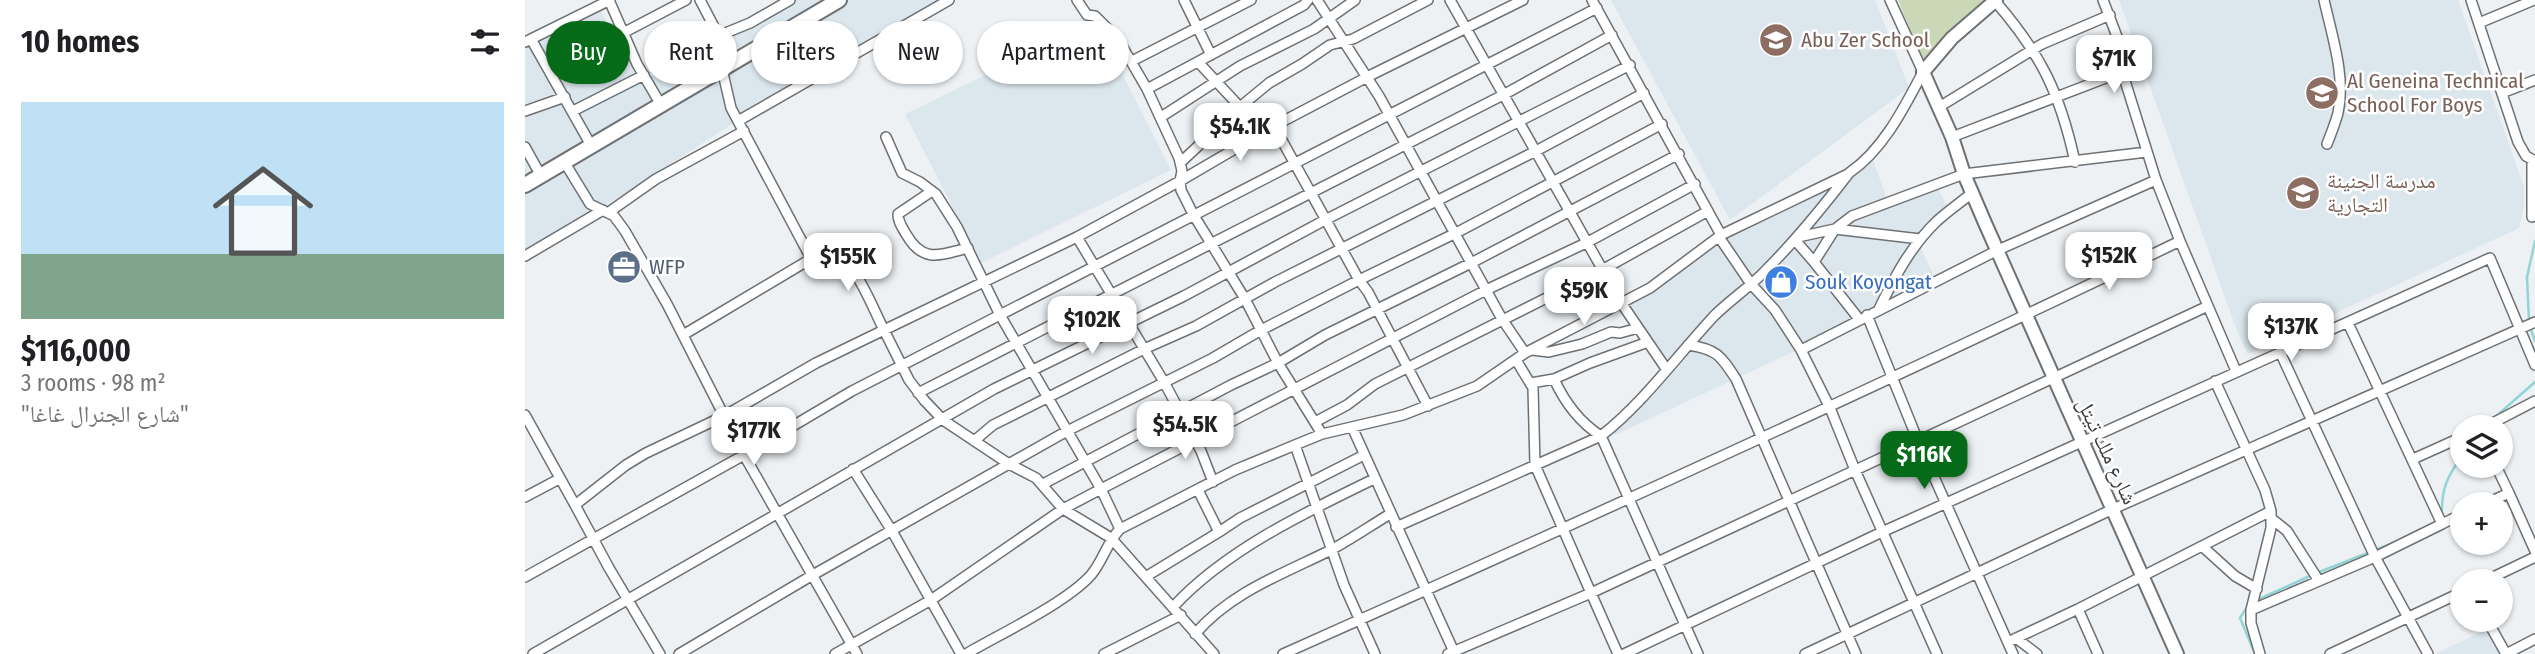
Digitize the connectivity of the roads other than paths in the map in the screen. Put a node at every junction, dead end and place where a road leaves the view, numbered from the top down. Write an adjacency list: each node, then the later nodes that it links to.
1 (610, 0): 26 (street); 34 (street)
2 (686, 0): 31 (street)
3 (700, 0): 27 (street)
4 (790, 0): 30 (street)
5 (839, 0): 23 (highway)
6 (949, 0): 66 (street)
7 (1077, 0): 40 (street)
8 (1184, 0): 29 (street)
9 (1251, 0): 29 (street)
10 (1308, 0): 38 (street)
11 (1317, 0): 25 (street)
12 (1355, 0): 25 (street)
13 (1428, 0): 35 (street)
14 (1450, 0): 32 (street)
15 (1523, 0): 32 (street)
16 (1890, 0): 45 (street)
17 (2103, 0): 24 (street)
18 (2324, 0): 74 (street)
19 (2471, 0): 28 (street)
20 (2533, 0): 28 (street)
21 (1996, 1): 37 (street); 45 (main road)
22 (1595, 4): 33 (street); 43 (street)
23 (815, 6): 39 (highway)
24 (2110, 15): 37 (street); 44 (street)
25 (1329, 19): 35 (street); 49 (street)
26 (618, 21)
27 (710, 21)
28 (2479, 23): 55 (street)
29 (1198, 27): 38 (street); 40 (street)
30 (737, 28)
31 (630, 29)
32 (1465, 30): 43 (street); 47 (street)
33 (1612, 35): 42 (street); 56 (street)
34 (528, 40): 58 (street)
35 (1345, 43): 47 (street); 60 (street)
36 (630, 47): 46 (street)
37 (2034, 49): 57 (street); 61 (street)
38 (1210, 55): 41 (street)
39 (737, 59)
40 (1132, 61): 53 (street)
41 (1198, 62): 49 (street); 53 (street)
42 (1630, 65): 54 (street); 67 (street)
43 (1487, 66): 56 (street); 64 (street)
44 (2124, 71): 57 (street); 78 (street)
45 (1923, 72): 61 (main road, شارع ملك تيتل); 86 (street)
46 (644, 75): 63 (street)
47 (1366, 78): 64 (street); 69 (street)
48 (2535, 80): 55 (street)
49 (1216, 83): 60 (street); 65 (street)
50 (649, 84): 59 (street)
51 (697, 84): 59 (highway)
52 (727, 84): 66 (street)
53 (1147, 89): 65 (street)
54 (1644, 93): 68 (street); 77 (street)
55 (2502, 93): 80 (street)
56 (1503, 95): 67 (street); 73 (street)
57 (2057, 95): 72 (street); 82 (street)
58 (565, 97): 62 (street); 63 (street)
59 (661, 105): 75 (highway)
60 (1240, 107): 69 (street); 81 (street)
61 (1939, 107): 72 (main road, شارع ملك تيتل)
62 (525, 111)
63 (573, 111): 75 (street)
64 (1389, 114): 73 (street); 84 (street)
65 (1161, 117): 81 (street)
66 (738, 121): 70 (street)
67 (1518, 123): 77 (street); 85 (street)
68 (1662, 124): 79 (street); 91 (street)
69 (1271, 128): 84 (street); 90 (street)
70 (744, 131): 98 (street); 117 (street)
71 (886, 137): 94 (street)
72 (1952, 137): 87 (main road, شارع ملك تيتل)
73 (1405, 144): 85 (street); 95 (street)
74 (2327, 144)
75 (592, 146): 83 (highway)
76 (525, 147): 88 (street)
77 (1534, 152): 91 (street); 97 (street)
78 (2147, 152): 82 (street); 89 (street)
79 (1679, 154): 92 (street); 100 (street)
80 (2534, 161): 102 (street)
81 (1181, 162): 90 (street)
82 (2075, 162): 87 (street)
83 (565, 163): 88 (highway); 98 (street)
84 (1295, 164): 95 (street); 101 (street)
85 (1420, 172): 97 (street); 103 (street)
86 (1849, 173): 106 (street); 108 (street)
87 (1964, 174): 96 (main road, شارع ملك تيتل); 104 (street)
88 (541, 176): 93 (highway)
89 (2156, 180): 110 (street); 115 (street)
90 (1180, 181): 101 (street); 107 (street)
91 (1552, 183): 100 (street); 105 (street)
92 (1695, 184): 99 (street); 111 (street)
93 (525, 185)
94 (932, 191): 113 (street); 113 (street)
95 (1309, 192): 103 (street); 112 (street)
96 (1972, 193): 109 (street); 115 (main road, شارع ملك تيتل)
97 (1437, 201): 105 (street); 114 (street)
98 (606, 211): 116 (street); 144 (street)
99 (1708, 211): 106 (street); 121 (street)
100 (1569, 212): 111 (street); 118 (street)
101 (1193, 214): 112 (street); 120 (street)
102 (2532, 217)
103 (1325, 220): 114 (street); 122 (street)
104 (1835, 229): 108 (street); 109 (street); 119 (street)
105 (1456, 233): 118 (street); 123 (street)
106 (1720, 236): 125 (street); 129 (street)
107 (1077, 237): 120 (street); 124 (street)
108 (1796, 239): 119 (street); 125 (street)
109 (1920, 239): 131 (street)
110 (2180, 241): 130 (street); 134 (street)
111 (1586, 243): 121 (street); 126 (street)
112 (1212, 245): 122 (street); 127 (street)
113 (968, 247): 124 (street)
114 (1342, 249): 123 (street); 128 (street)
115 (1997, 250): 131 (street); 134 (main road, شارع ملك تيتل)
116 (525, 256)
117 (814, 257): 142 (street); 144 (street)
118 (1473, 262): 126 (street); 132 (street)
119 (1814, 262): 135 (street)
120 (1095, 265): 127 (street); 133 (street)
121 (1602, 270): 129 (street); 136 (street)
122 (1228, 271): 128 (street); 137 (street)
123 (1359, 280): 132 (street); 143 (street)
124 (983, 282): 133 (street); 142 (street)
125 (1751, 284): 148 (street); 150 (street)
126 (1486, 290): 136 (street); 145 (street)
127 (1112, 294): 137 (street); 146 (street)
128 (1245, 299): 143 (street); 149 (street)
129 (1622, 304): 140 (street); 151 (street)
130 (2208, 306): 160 (street); 163 (street)
131 (1879, 309): 135 (street)
132 (1377, 310): 145 (street); 154 (street)
133 (1000, 315): 146 (street); 156 (street)
134 (2025, 316): 162 (street); 163 (main road, شارع ملك تيتل)
135 (1863, 317): 150 (street); 162 (street)
136 (1503, 319): 151 (street); 157 (street)
137 (1128, 322): 149 (street); 158 (street)
138 (2535, 322): 141 (street)
139 (2348, 323): 141 (street); 152 (street); 168 (street)
140 (1638, 328): 147 (street); 151 (street)
141 (2520, 328): 155 (street); 168 (street)
142 (884, 330): 156 (street); 176 (street)
143 (1261, 330): 154 (street); 165 (street)
144 (683, 335): 176 (street)
145 (1392, 340): 157 (street); 167 (street)
146 (1016, 342): 158 (street); 169 (street)
147 (1648, 342): 159 (street); 161 (street)
148 (1689, 345): 159 (street); 185 (street)
149 (1144, 349): 165 (street); 170 (street)
150 (1801, 349): 173 (street)
151 (1528, 352): 153 (street)
152 (2280, 352): 160 (street); 180 (street)
153 (1516, 360): 166 (street); 172 (street)
154 (1278, 363): 167 (street); 174 (street)
155 (2535, 365)
156 (901, 366): 169 (street); 193 (street)
157 (1409, 368): 172 (street); 179 (street)
158 (1032, 369): 170 (street); 178 (street)
159 (1667, 370): 184 (street)
160 (2237, 371): 164 (street)
161 (1554, 379): 166 (street); 184 (street)
162 (1891, 379): 173 (street); 188 (street)
163 (2053, 379): 188 (street); 189 (main road, شارع ملك تيتل)
164 (2215, 381): 189 (street); 192 (street)
165 (1164, 382): 174 (street); 182 (street)
166 (1531, 383): 198 (street)
167 (1295, 390): 179 (street); 186 (street)
168 (2379, 392): 180 (street); 195 (street)
169 (918, 393): 178 (street)
170 (1048, 398): 182 (street); 187 (street)
171 (2535, 401): 175 (street)
172 (1428, 406): 181 (street)
173 (1830, 408): 185 (street); 200 (street)
174 (1178, 412): 186 (street); 196 (street)
175 (2508, 415)
176 (724, 416): 193 (street); 212 (street)
177 (526, 417): 201 (street)
178 (943, 420): 187 (street); 199 (street)
179 (1315, 422): 183 (street)
180 (2313, 422): 192 (street); 233 (street)
181 (1352, 427): 183 (street); 194 (street)
182 (1067, 430): 196 (street); 197 (street)
183 (1322, 434): 191 (street)
184 (1601, 436): 198 (street); 209 (street)
185 (1761, 438): 209 (street); 210 (street)
186 (1194, 440): 203 (street); 206 (street)
187 (974, 441): 197 (street)
188 (1918, 441): 200 (street); 213 (street)
189 (2081, 442): 213 (street); 216 (main road, شارع ملك تيتل)
190 (2450, 442): 195 (street)
191 (1295, 445): 203 (street); 204 (street)
192 (2246, 450): 216 (street); 219 (street)
193 (744, 455): 217 (street); 229 (street)
194 (1364, 455): 202 (street); 204 (street)
195 (2413, 459): 221 (street)
196 (1083, 461): 205 (street); 206 (street)
197 (1009, 464): 205 (street); 225 (street)
198 (1535, 464): 222 (street); 224 (street)
199 (853, 469): 217 (street); 225 (street)
200 (1855, 470): 210 (street); 227 (street)
201 (559, 479): 208 (street); 212 (street)
202 (1374, 479): 214 (street); 218 (street)
203 (1213, 482): 207 (street)
204 (1308, 482): 214 (street); 226 (street)
205 (1043, 484): 215 (street)
206 (1101, 489): 215 (street); 223 (street)
207 (1198, 490): 223 (street); 226 (street)
208 (525, 497)
209 (1627, 498): 224 (street); 235 (street)
210 (1788, 500): 235 (street); 236 (street)
211 (2513, 502): 232 (street)
212 (575, 505): 229 (street)
213 (1946, 505): 227 (street); 238 (street)
214 (1317, 507): 231 (street); 251 (street)
215 (1063, 509): 228 (street); 249 (street)
216 (2113, 509): 238 (street); 241 (main road, شارع ملك تيتل)
217 (778, 514): 239 (street); 248 (street)
218 (1390, 514): 222 (street); 231 (street)
219 (2272, 515): 230 (street); 243 (street); 244 (street)
220 (2450, 520): 221 (street)
221 (2442, 524): 233 (street)
222 (1396, 527): 245 (street)
223 (1120, 528): 228 (street)
224 (1562, 528): 245 (street); 246 (street)
225 (892, 531): 239 (street); 249 (street)
226 (1219, 532): 240 (street)
227 (1882, 533): 236 (street); 250 (street)
228 (1111, 538): 240 (street); 271 (street)
229 (593, 541): 242 (street); 248 (street)
230 (2203, 547): 241 (street); 244 (street)
231 (1332, 550): 256 (street); 260 (street)
232 (2535, 551)
233 (2375, 557): 243 (street); 255 (street)
234 (2535, 557): 237 (street)
235 (1657, 562): 246 (street); 257 (street)
236 (1817, 563): 257 (street); 259 (street)
237 (2510, 569)
238 (1977, 572): 250 (street); 262 (street)
239 (811, 576): 263 (street); 268 (street)
240 (1147, 576): 251 (street)
241 (2142, 576): 252 (street); 285 (main road, شارع ملك تيتل)
242 (525, 577)
243 (2319, 580): 253 (street)
244 (2257, 589): 253 (street)
245 (1426, 591): 256 (street); 265 (street)
246 (1591, 593): 265 (street); 276 (street)
247 (2450, 598): 255 (street)
248 (628, 600): 266 (street); 267 (street)
249 (931, 600): 263 (street); 271 (street)
250 (1914, 601): 259 (street); 281 (street)
251 (1174, 606): 254 (street)
252 (2078, 609): 262 (street); 284 (street)
253 (2251, 610): 286 (street)
254 (1181, 615): 260 (street); 272 (street)
255 (2408, 618): 264 (street); 288 (street)
256 (1359, 621): 274 (street); 275 (street)
257 (1686, 626): 277 (street); 278 (street)
258 (2494, 632): 289 (street)
259 (1846, 633): 279 (street); 280 (street)
260 (1195, 634): 273 (street)
261 (2535, 639): 289 (street)
262 (2012, 640): 282 (street); 283 (street)
263 (852, 644): 269 (street); 270 (street)
264 (2352, 649): 287 (street)
265 (1452, 653)
266 (533, 654)
267 (660, 654)
268 (679, 654)
269 (835, 654)
270 (857, 654)
271 (964, 654)
272 (1104, 654)
273 (1214, 654)
274 (1283, 654)
275 (1375, 654)
276 (1618, 654)
277 (1624, 654)
278 (1698, 654)
279 (1805, 654)
280 (1856, 654)
281 (1937, 654)
282 (2013, 654)
283 (2037, 654)
284 (2098, 654)
285 (2177, 654)
286 (2260, 654)
287 (2330, 654)
288 (2428, 654)
289 (2506, 654)

